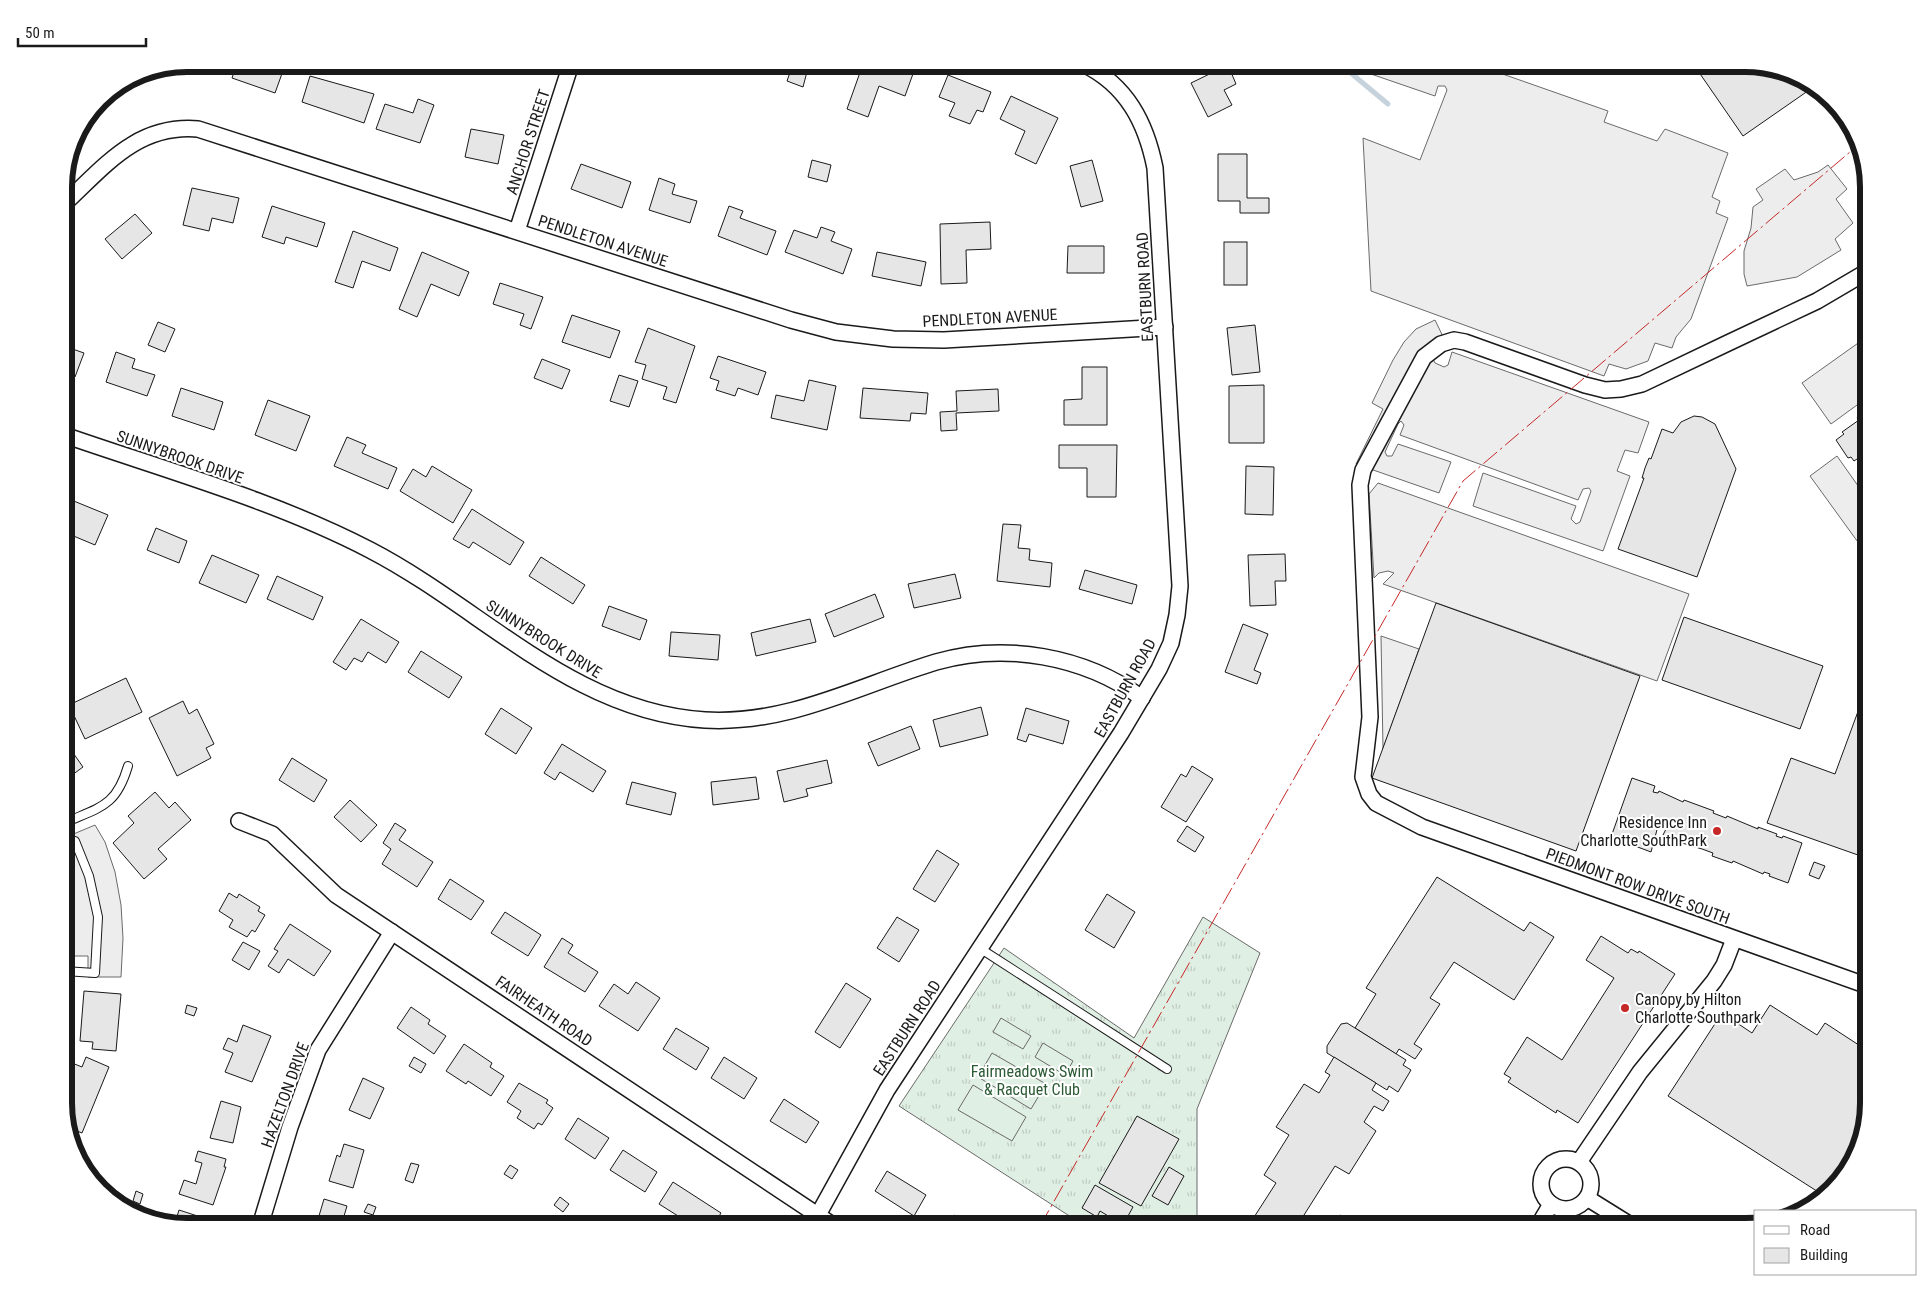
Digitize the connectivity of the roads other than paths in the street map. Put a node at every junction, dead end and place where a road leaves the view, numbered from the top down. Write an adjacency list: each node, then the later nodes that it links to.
1 (569, 73): 4 (street, ANCHOR STREET)
2 (1096, 73): 6 (street, EASTBURN ROAD)
3 (73, 196): 4 (street, PENDLETON AVENUE)
4 (517, 231): 6 (street, PENDLETON AVENUE)
5 (1860, 276): 14 (street, PIEDMONT ROW DRIVE SOUTH)
6 (1165, 327): 8 (street, EASTBURN ROAD)
7 (73, 438): 8 (street, SUNNYBROOK DRIVE)
8 (1142, 698): 15 (street, EASTBURN ROAD)
9 (128, 766): 10 (lane)
10 (73, 819)
11 (239, 821): 13 (street, FAIRHEATH ROAD)
12 (73, 842): 16 (lane)
13 (392, 932): 22 (street, FAIRHEATH ROAD); 23 (street, HAZELTON DRIVE)
14 (1734, 939): 17 (street, PIEDMONT ROW DRIVE SOUTH); 19 (street)
15 (981, 949): 18 (lane); 22 (street, EASTBURN ROAD)
16 (73, 972)
17 (1860, 983)
18 (1167, 1069)
19 (1579, 1162): 20 (street); 21 (street)
20 (1587, 1198): 21 (street); 26 (street)
21 (1551, 1204): 25 (street)
22 (818, 1215): 24 (street, FAIRHEATH ROAD)
23 (262, 1218)
24 (822, 1218)
25 (1543, 1218)
26 (1619, 1218)

